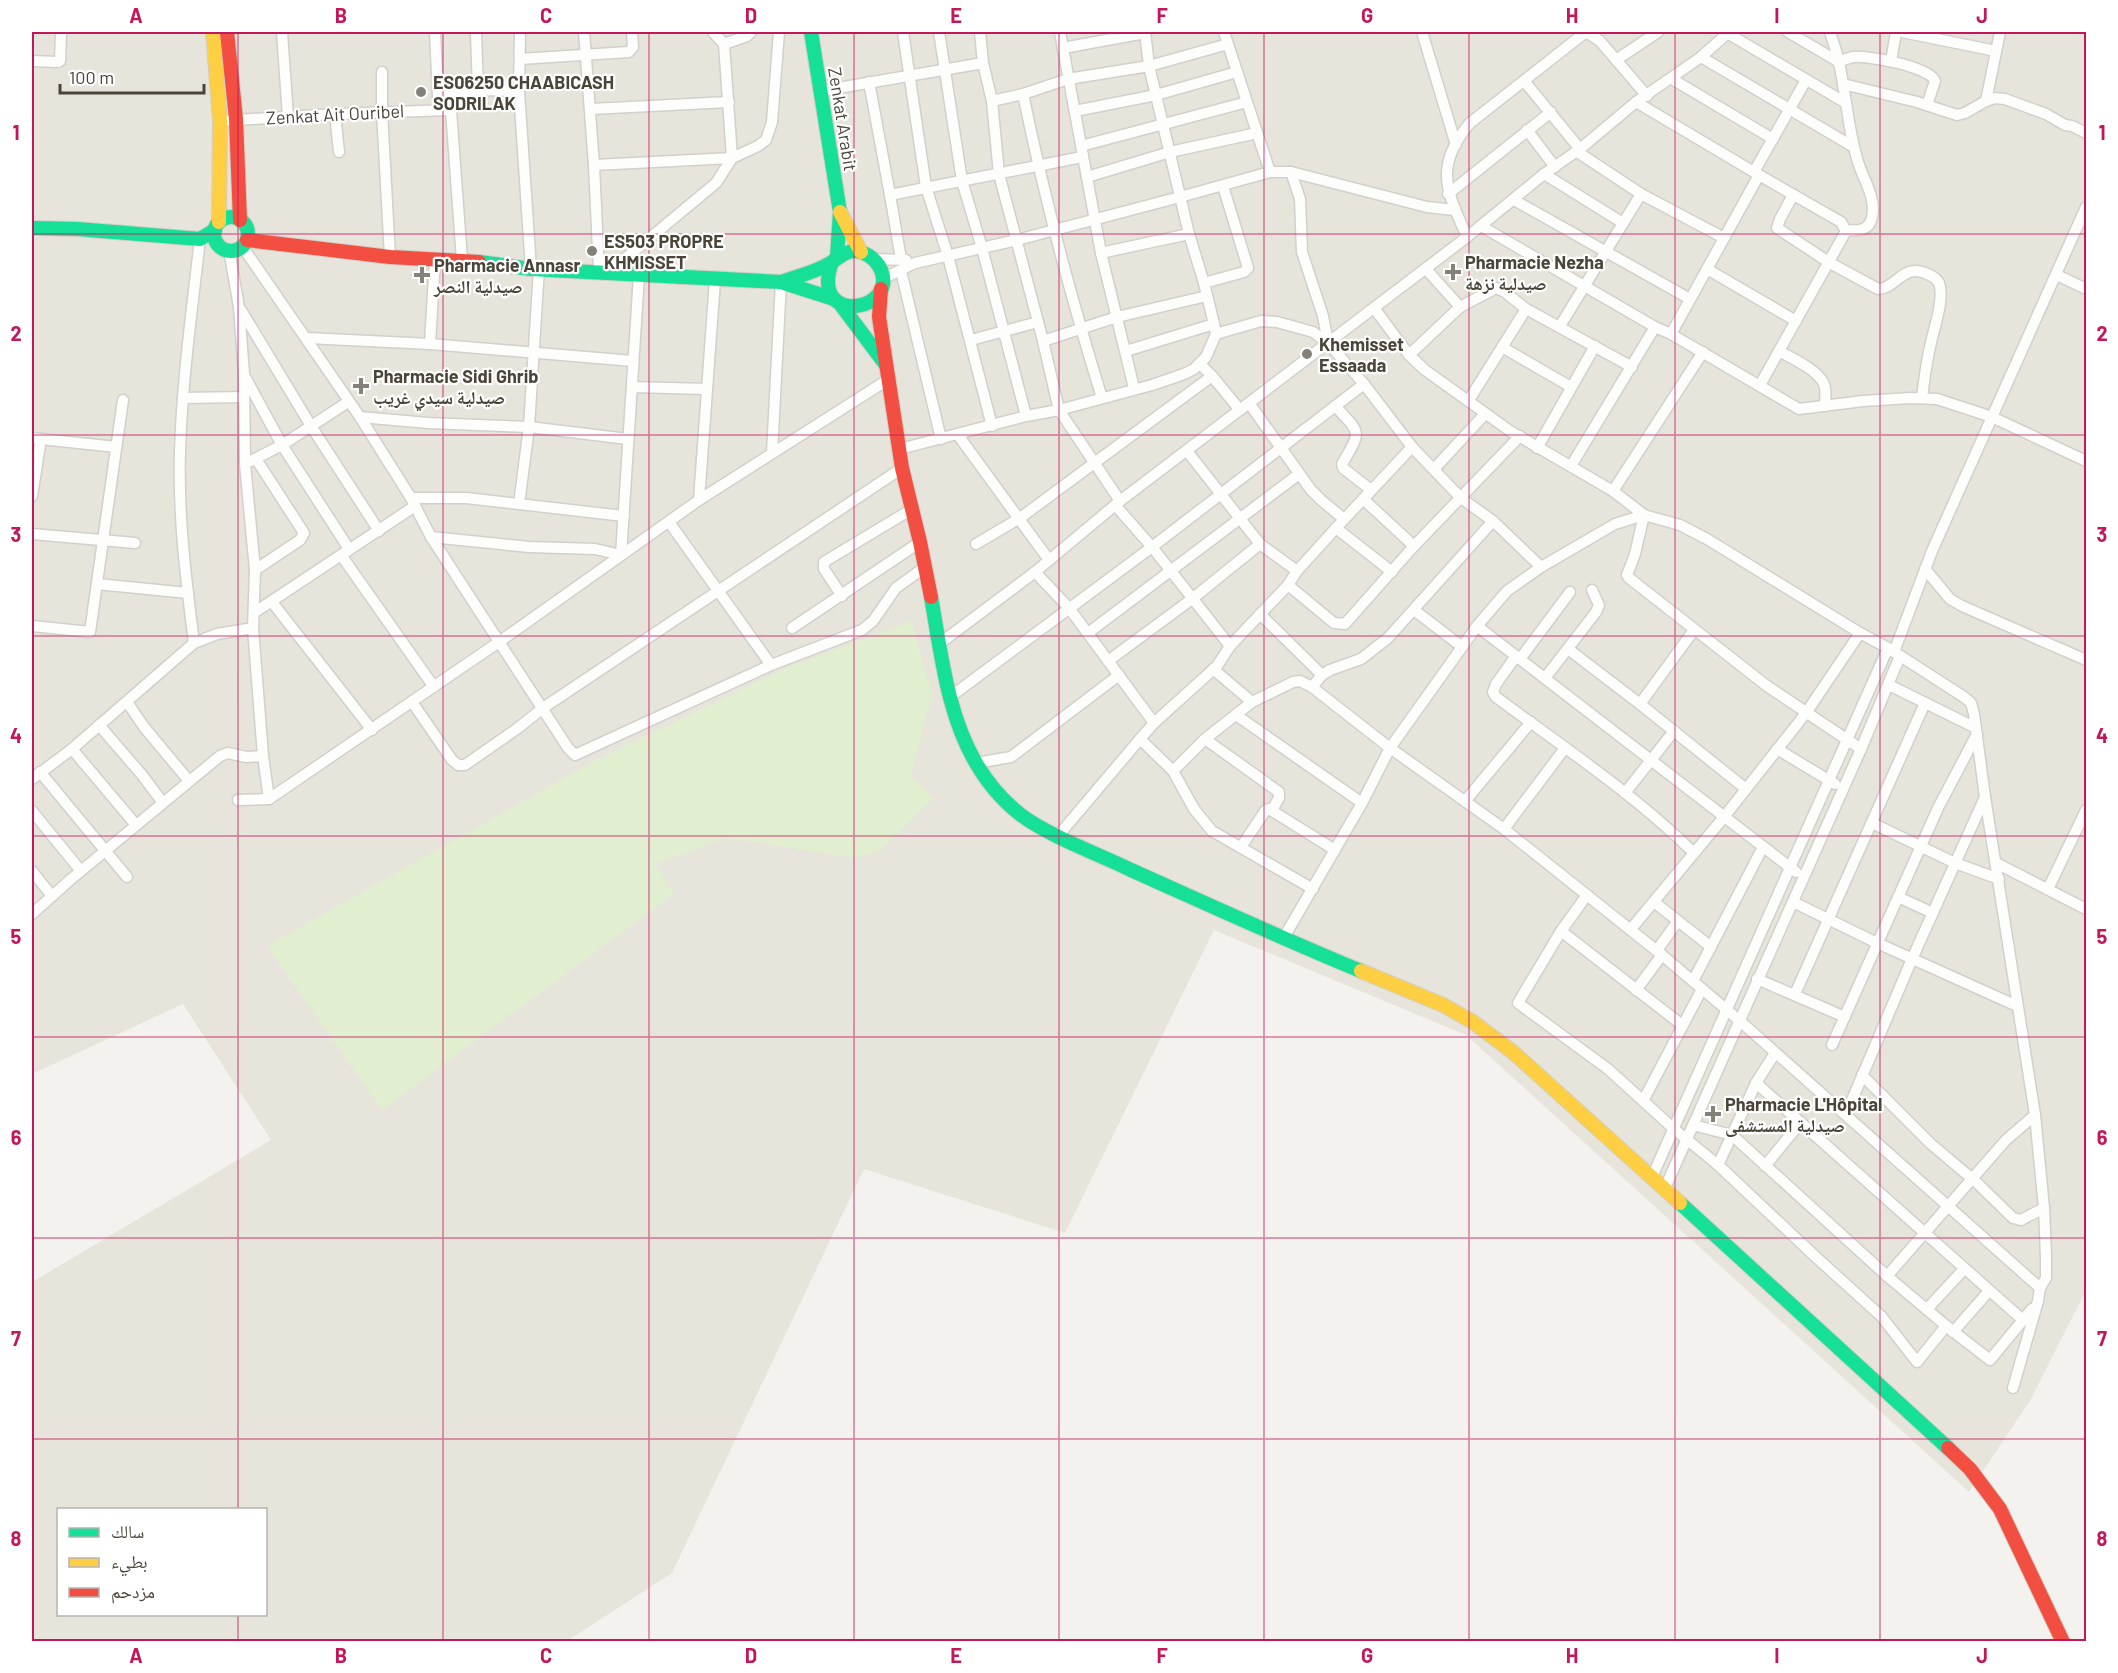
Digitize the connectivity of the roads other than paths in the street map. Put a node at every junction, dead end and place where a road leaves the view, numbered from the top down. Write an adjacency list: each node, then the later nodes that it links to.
1 (62, 32): 36 (street)
2 (213, 32): 74 (main road)
3 (228, 32): 73 (main road)
4 (282, 32): 72 (street)
5 (435, 32): 57 (street)
6 (476, 32): 51 (street)
7 (520, 32): 34 (street)
8 (584, 32): 32 (street)
9 (632, 32): 32 (street)
10 (713, 32): 29 (street)
11 (752, 32): 29 (street)
12 (779, 32): 86 (street)
13 (811, 32): 53 (main road, Zenkat Arabit)
14 (903, 32): 44 (street)
15 (939, 32): 41 (street)
16 (980, 32): 39 (street)
17 (1059, 32): 30 (street)
18 (1145, 32): 30 (street); 40 (street)
19 (1422, 32): 80 (street)
20 (1589, 32): 35 (street); 48 (street)
21 (1659, 32): 35 (street)
22 (1728, 32): 33 (street); 47 (street)
23 (1788, 32): 38 (street)
24 (1830, 32): 38 (street)
25 (1896, 32): 37 (street)
26 (1902, 32): 31 (street)
27 (2000, 32): 31 (street)
28 (1228, 35): 40 (street); 43 (street)
29 (724, 44): 60 (street)
30 (1063, 48): 45 (street)
31 (1996, 51): 59 (street)
32 (586, 55): 34 (street); 67 (street)
33 (1701, 57): 46 (street); 65 (street)
34 (520, 59): 52 (street)
35 (1616, 60): 56 (street)
36 (32, 61)
37 (1891, 61): 38 (street); 64 (street)
38 (1839, 62): 50 (street)
39 (983, 63): 41 (street); 58 (street)
40 (1149, 66): 45 (street); 55 (street)
41 (945, 70): 44 (street); 96 (street)
42 (382, 72): 69 (street)
43 (1237, 72): 55 (street); 61 (street)
44 (909, 76): 49 (street); 98 (street)
45 (1068, 79): 54 (street); 68 (street)
46 (1672, 79): 56 (street); 79 (street)
47 (1806, 80): 63 (street); 65 (street)
48 (1524, 81): 70 (street); 80 (street)
49 (869, 82): 53 (street); 101 (street)
50 (1843, 84): 63 (street); 64 (street)
51 (478, 90): 52 (street); 57 (street)
52 (519, 91): 135 (street)
53 (821, 91): 107 (main road, Zenkat Arabit)
54 (1023, 94): 58 (street); 88 (street)
55 (1156, 95): 68 (street); 75 (street)
56 (1647, 96): 62 (street)
57 (438, 97): 66 (street)
58 (992, 100): 93 (street)
59 (1986, 101): 64 (street); 77 (street)
60 (729, 102): 67 (street); 86 (street)
61 (1246, 102): 75 (street); 78 (street)
62 (1636, 102): 82 (street); 92 (street)
63 (1846, 103): 81 (street)
64 (1927, 105)
65 (1791, 109): 79 (street); 81 (street)
66 (451, 110): 69 (street, Zenkat Ait Ouribel); 131 (street)
67 (591, 110): 87 (street)
68 (1075, 111): 83 (street)
69 (382, 112): 71 (street, Zenkat Ait Ouribel); 127 (street)
70 (1551, 112): 76 (street); 82 (street)
71 (335, 114): 72 (street, Zenkat Ait Ouribel); 84 (street)
72 (288, 117): 73 (street, Zenkat Ait Ouribel)
73 (236, 119): 74 (street, Zenkat Ait Ouribel); 109 (main road)
74 (220, 121): 111 (main road)
75 (1163, 124): 83 (street); 85 (street)
76 (1527, 130): 89 (street); 99 (street)
77 (2086, 133)
78 (1257, 134): 85 (street); 90 (street)
79 (1773, 139): 92 (street)
80 (1456, 145): 99 (street)
81 (1852, 146): 115 (street)
82 (1578, 150): 89 (street); 100 (street)
83 (1081, 151): 88 (street); 95 (street)
84 (339, 152)
85 (1170, 152): 95 (street); 103 (street)
86 (732, 158): 87 (street); 139 (street)
87 (594, 165): 139 (street)
88 (1038, 167): 93 (street); 114 (street)
89 (1555, 167): 94 (street)
90 (1270, 172): 91 (street); 97 (street)
91 (1291, 172): 106 (street); 168 (street)
92 (1756, 173): 102 (street); 118 (street)
93 (999, 174): 96 (street); 120 (street)
94 (1544, 174): 104 (street); 110 (street)
95 (1087, 177): 108 (street)
96 (962, 181): 98 (street); 122 (street)
97 (1223, 186): 103 (street); 145 (street)
98 (926, 187): 101 (street); 126 (street)
99 (1448, 194): 106 (street)
100 (1641, 194): 110 (street); 118 (street)
101 (890, 195): 130 (street)
102 (1793, 195): 115 (street); 134 (street)
103 (1180, 198): 108 (street); 116 (street)
104 (1514, 200): 112 (street); 124 (street)
105 (2086, 207): 141 (street)
106 (1455, 210): 117 (street)
107 (840, 212): 123 (main road); 132 (main road)
108 (1095, 219): 114 (street); 125 (street)
109 (240, 220): 111 (main road); 121 (main road)
110 (1623, 224): 124 (street)
111 (217, 226): 119 (main road); 121 (main road)
112 (1481, 226): 117 (street); 146 (street)
113 (32, 228): 119 (main road)
114 (1055, 229): 120 (street); 159 (street)
115 (1846, 230): 134 (street)
116 (1189, 234): 125 (street); 145 (street)
117 (1467, 237): 136 (street)
118 (1724, 238): 137 (street)
119 (200, 239): 188 (street)
120 (1017, 240): 122 (street); 157 (street)
121 (239, 246): 127 (main road); 151 (street); 164 (street)
122 (982, 248): 126 (street); 162 (street)
123 (861, 252): 129 (main road); 132 (main road)
124 (1605, 252): 146 (street); 149 (street)
125 (1101, 253): 155 (street)
126 (948, 256): 133 (street); 165 (street)
127 (390, 257): 128 (main road)
128 (435, 259): 131 (main road); 167 (street)
129 (874, 259): 130 (street); 144 (main road)
130 (901, 259): 133 (street)
131 (462, 260): 135 (main road)
132 (834, 260): 143 (main road); 150 (main road)
133 (915, 262): 138 (street)
134 (1830, 262): 156 (street); 191 (street)
135 (535, 268): 139 (main road); 171 (street)
136 (1426, 269): 152 (street); 153 (street)
137 (1707, 269): 149 (street); 156 (street)
138 (901, 271): 144 (street); 211 (street)
139 (604, 272): 140 (main road)
140 (639, 275): 142 (main road); 176 (street)
141 (2057, 275): 147 (street); 203 (street)
142 (715, 280): 143 (main road); 187 (street)
143 (781, 282): 150 (main road); 219 (street)
144 (882, 284): 150 (main road); 179 (main road)
145 (1204, 284): 148 (street)
146 (1585, 286): 158 (street); 160 (street)
147 (2086, 289)
148 (1207, 296): 155 (street); 161 (street)
149 (1690, 299): 163 (street)
150 (837, 302): 179 (main road)
151 (239, 307): 180 (street); 204 (street)
152 (1460, 307): 154 (street); 175 (street)
153 (1374, 308): 168 (street); 175 (street)
154 (1526, 309): 158 (street); 170 (street)
155 (1117, 317): 159 (street); 172 (street)
156 (1796, 321): 173 (street)
157 (1038, 322): 162 (street); 166 (street)
158 (1560, 326): 169 (street)
159 (1080, 327): 166 (street); 190 (street)
160 (1654, 327): 163 (street); 178 (street)
161 (1215, 329): 168 (street); 172 (street); 177 (street)
162 (1004, 332): 165 (street); 201 (street)
163 (1671, 334): 174 (street)
164 (307, 338): 167 (street); 194 (street)
165 (970, 340): 205 (street)
166 (1043, 341): 198 (street)
167 (430, 344): 171 (street)
168 (1328, 344): 182 (street); 195 (street)
169 (1595, 346): 178 (street); 185 (street)
170 (1502, 347): 185 (street); 193 (street)
171 (533, 351): 176 (street); 206 (street)
172 (1126, 351): 186 (street)
173 (1779, 351): 183 (street); 197 (street)
174 (1703, 352): 183 (street); 229 (street)
175 (1409, 355): 193 (street)
176 (633, 361): 184 (street)
177 (1200, 364): 181 (street); 186 (street)
178 (1632, 367): 224 (street)
179 (889, 373): 217 (main road); 219 (street)
180 (244, 374): 189 (street); 212 (street)
181 (1212, 376): 199 (street); 221 (street)
182 (1364, 384): 196 (street); 215 (street)
183 (1760, 386): 197 (street)
184 (632, 387): 187 (street); 210 (street)
185 (1571, 387): 216 (street)
186 (1134, 388): 190 (street)
187 (706, 389): 234 (street)
188 (183, 398): 189 (street); 271 (street)
189 (244, 398): 223 (street)
190 (1102, 398): 198 (street)
191 (1922, 398): 197 (street); 203 (street)
192 (123, 400): 213 (street)
193 (1469, 400): 200 (street)
194 (348, 402): 202 (street); 204 (street)
195 (1249, 403): 199 (street); 214 (street)
196 (1335, 406): 214 (street); 228 (street)
197 (1825, 406)
198 (1059, 410): 201 (street); 221 (street)
199 (1240, 410): 218 (street)
200 (1485, 414): 208 (street); 226 (street)
201 (1026, 416): 205 (street)
202 (360, 417): 206 (street); 235 (street)
203 (1992, 417): 222 (street); 262 (street)
204 (311, 426): 212 (street); 247 (street)
205 (992, 426): 207 (street)
206 (529, 428): 210 (street); 237 (street)
207 (958, 435): 211 (street); 241 (street)
208 (1520, 436): 216 (street); 232 (street)
209 (36, 439): 213 (street); 231 (street)
210 (628, 439): 240 (street)
211 (941, 439): 217 (street)
212 (282, 445): 220 (street); 257 (street)
213 (116, 447): 250 (street)
214 (1280, 447): 227 (street); 230 (street)
215 (1412, 447): 226 (street); 228 (street)
216 (1537, 448): 224 (street)
217 (900, 449): 225 (main road)
218 (1187, 451): 230 (street); 236 (street)
219 (772, 453): 234 (street)
220 (256, 459): 223 (street); 263 (street)
221 (1094, 462): 236 (street); 241 (street)
222 (2086, 462)
223 (245, 464): 263 (street)
224 (1571, 466): 229 (street)
225 (902, 468): 238 (main road); 273 (street)
226 (1434, 468): 232 (street)
227 (1299, 474): 242 (street); 243 (street)
228 (1371, 490): 233 (street)
229 (1613, 491): 239 (street)
230 (1219, 494): 243 (street); 256 (street)
231 (32, 496)
232 (1461, 498): 244 (street); 255 (street)
233 (1363, 499): 242 (street); 255 (street)
234 (699, 500): 245 (street)
235 (413, 502): 237 (street); 247 (street); 249 (street)
236 (1118, 503): 256 (street); 259 (street)
237 (519, 504): 240 (street)
238 (912, 508): 252 (main road); 274 (street)
239 (1644, 515): 261 (street); 285 (street); 287 (street)
240 (624, 516): 258 (street)
241 (1020, 518): 253 (street); 259 (street)
242 (1344, 519): 246 (street)
243 (1239, 520): 254 (street); 264 (street)
244 (1493, 521): 261 (street); 278 (street)
245 (669, 522): 258 (street); 273 (street)
246 (1336, 528): 265 (street); 267 (street)
247 (379, 531): 257 (street)
248 (32, 534): 250 (street)
249 (431, 537): 258 (street); 288 (street)
250 (102, 540): 251 (street); 268 (street)
251 (135, 543)
252 (920, 543): 260 (main road); 274 (street)
253 (976, 544)
254 (1260, 544): 265 (street); 275 (street)
255 (1414, 546): 267 (street)
256 (1152, 547): 264 (street); 277 (street)
257 (345, 552): 276 (street); 304 (street)
258 (621, 555): 288 (street)
259 (1049, 560): 266 (street)
260 (925, 567): 290 (main road); 298 (street)
261 (1540, 567): 282 (street)
262 (1925, 569): 294 (street); 296 (street)
263 (255, 570): 279 (street)
264 (1171, 570): 275 (street); 286 (street)
265 (1298, 571): 269 (street)
266 (1035, 572): 277 (street); 290 (street)
267 (1392, 572): 269 (street)
268 (97, 585): 271 (street); 281 (street)
269 (1288, 585): 280 (street)
270 (1592, 590): 293 (street)
271 (188, 592): 289 (street)
272 (1570, 592): 295 (street)
273 (718, 593): 298 (street); 312 (street)
274 (842, 596): 284 (street)
275 (1192, 599): 292 (street); 297 (street)
276 (272, 602): 279 (street); 318 (street)
277 (1070, 608): 286 (street); 306 (street)
278 (1414, 610): 291 (street); 301 (street)
279 (255, 612): 283 (street)
280 (1260, 614): 292 (street); 301 (street)
281 (32, 626)
282 (1477, 626): 291 (street); 295 (street)
283 (254, 628): 289 (street); 329 (street)
284 (792, 628)
285 (1694, 630): 311 (street); 313 (street)
286 (1088, 633): 297 (street)
287 (1860, 633): 294 (street); 313 (street)
288 (500, 642): 304 (street); 312 (street)
289 (194, 643): 307 (street)
290 (939, 644): 306 (main road)
291 (1461, 645): 324 (street)
292 (1230, 646): 299 (street)
293 (1568, 649): 302 (street); 311 (street)
294 (1894, 652): 303 (street); 320 (street); 323 (street)
295 (1518, 657): 302 (street); 315 (street)
296 (2086, 660)
297 (1108, 661): 300 (street)
298 (771, 664): 312 (street)
299 (1213, 669): 309 (street); 316 (street)
300 (1119, 675): 316 (street); 331 (street)
301 (1322, 675): 305 (street)
302 (1545, 678): 330 (street)
303 (1889, 685): 310 (street); 327 (street)
304 (434, 687): 308 (street)
305 (1312, 687): 309 (street); 324 (street)
306 (950, 697): 331 (main road)
307 (127, 702): 317 (street); 334 (street)
308 (412, 702): 312 (street); 318 (street)
309 (1252, 702): 314 (street)
310 (1925, 703): 320 (street); 349 (street)
311 (1640, 704): 319 (street)
312 (543, 708)
313 (1806, 712): 323 (street); 328 (street)
314 (1236, 715): 322 (street); 344 (street)
315 (1531, 722): 325 (street); 342 (street)
316 (1154, 723): 321 (street)
317 (99, 725): 326 (street); 343 (street)
318 (372, 730): 340 (street)
319 (1674, 731): 330 (street); 336 (street)
320 (1976, 731): 339 (street); 353 (street)
321 (1140, 739): 332 (street); 352 (street)
322 (1205, 739): 332 (street); 345 (street)
323 (1848, 741): 327 (street); 335 (street)
324 (1390, 748): 342 (street); 344 (street)
325 (1565, 748): 338 (street); 351 (street)
326 (72, 749): 333 (street); 350 (street)
327 (1861, 749): 337 (street)
328 (1777, 750): 335 (street); 336 (street)
329 (263, 756): 334 (street); 340 (street)
330 (1651, 760): 338 (street); 348 (street)
331 (976, 763): 352 (main road)
332 (1173, 771): 354 (street)
333 (36, 776): 356 (street)
334 (189, 781): 343 (street)
335 (1830, 781): 337 (street); 361 (street)
336 (1746, 789): 348 (street)
337 (1843, 789): 365 (street)
338 (1625, 793): 358 (street)
339 (1985, 797): 359 (street); 360 (street)
340 (269, 799): 341 (street)
341 (238, 800)
342 (1466, 800): 351 (street)
343 (162, 803): 350 (street)
344 (1362, 803): 357 (street)
345 (1272, 810): 354 (street); 357 (street)
346 (2086, 810): 368 (street)
347 (32, 811): 363 (street)
348 (1724, 817): 355 (street); 358 (street)
349 (1872, 823): 353 (street); 377 (street)
350 (136, 825): 356 (street)
351 (1504, 829): 369 (street)
352 (1058, 836): 381 (main road)
353 (1920, 846): 359 (street); 371 (street)
354 (1240, 847): 367 (street)
355 (1763, 847): 361 (street); 383 (street)
356 (106, 850): 363 (street); 364 (street)
357 (1335, 850): 367 (street)
358 (1694, 853): 372 (street)
359 (1955, 863): 366 (street); 375 (street)
360 (1996, 863): 366 (street); 368 (street)
361 (1791, 868): 365 (street); 392 (street)
362 (32, 871): 370 (street)
363 (81, 871): 370 (street)
364 (127, 877)
365 (1803, 878): 373 (street)
366 (1999, 879): 391 (street)
367 (1313, 889): 381 (street)
368 (2048, 889): 374 (street)
369 (1587, 895): 379 (street); 380 (street)
370 (52, 896): 376 (street)
371 (1898, 897): 375 (street); 382 (street)
372 (1654, 902): 378 (street); 379 (street)
373 (1793, 902): 377 (street); 386 (street)
374 (2086, 909)
375 (1933, 913): 385 (street)
376 (32, 914)
377 (1829, 919): 382 (street); 390 (street)
378 (1678, 921): 383 (street); 384 (street)
379 (1631, 929): 384 (street)
380 (1561, 931): 389 (street); 400 (street)
381 (1283, 939): 410 (main road)
382 (1878, 943): 385 (street); 393 (street)
383 (1711, 947): 387 (street)
384 (1659, 952): 387 (street); 389 (street)
385 (1912, 959): 391 (street); 398 (street)
386 (1757, 979): 390 (street); 394 (street)
387 (1693, 981): 388 (street)
388 (1702, 989): 392 (street); 395 (street)
389 (1636, 990): 395 (street)
390 (1796, 994): 393 (street)
391 (2017, 1006): 402 (street)
392 (1727, 1011): 394 (street); 405 (street)
393 (1845, 1017): 396 (street)
394 (1740, 1021): 397 (street); 404 (street)
395 (1682, 1025): 400 (street)
396 (1832, 1045)
397 (1775, 1053): 399 (street); 401 (street)
398 (1862, 1075): 401 (street); 411 (street)
399 (1756, 1083): 403 (street); 406 (street)
400 (1643, 1101): 405 (street)
401 (1846, 1114): 413 (street)
402 (2035, 1115): 411 (street); 414 (street)
403 (1801, 1122): 409 (street); 415 (street)
404 (1693, 1125): 406 (street); 407 (street)
405 (1674, 1129): 407 (street); 410 (street)
406 (1732, 1135): 408 (street); 409 (street)
407 (1687, 1138): 408 (street); 412 (street)
408 (1718, 1165): 423 (street)
409 (1765, 1166): 417 (street)
410 (1652, 1177): 412 (main road)
411 (1971, 1178): 413 (street); 414 (street)
412 (1665, 1188): 425 (main road)
413 (1948, 1207): 415 (street); 418 (street)
414 (2044, 1208): 418 (street)
415 (1924, 1233): 416 (street); 417 (street)
416 (1964, 1269): 419 (street); 421 (street)
417 (1887, 1276): 421 (street)
418 (2040, 1288): 420 (street)
419 (1989, 1291): 422 (street); 423 (street)
420 (2038, 1301): 422 (street); 424 (street)
421 (1927, 1309): 423 (street)
422 (2024, 1321): 423 (street)
423 (1950, 1329)
424 (2013, 1388)
425 (2063, 1641)

